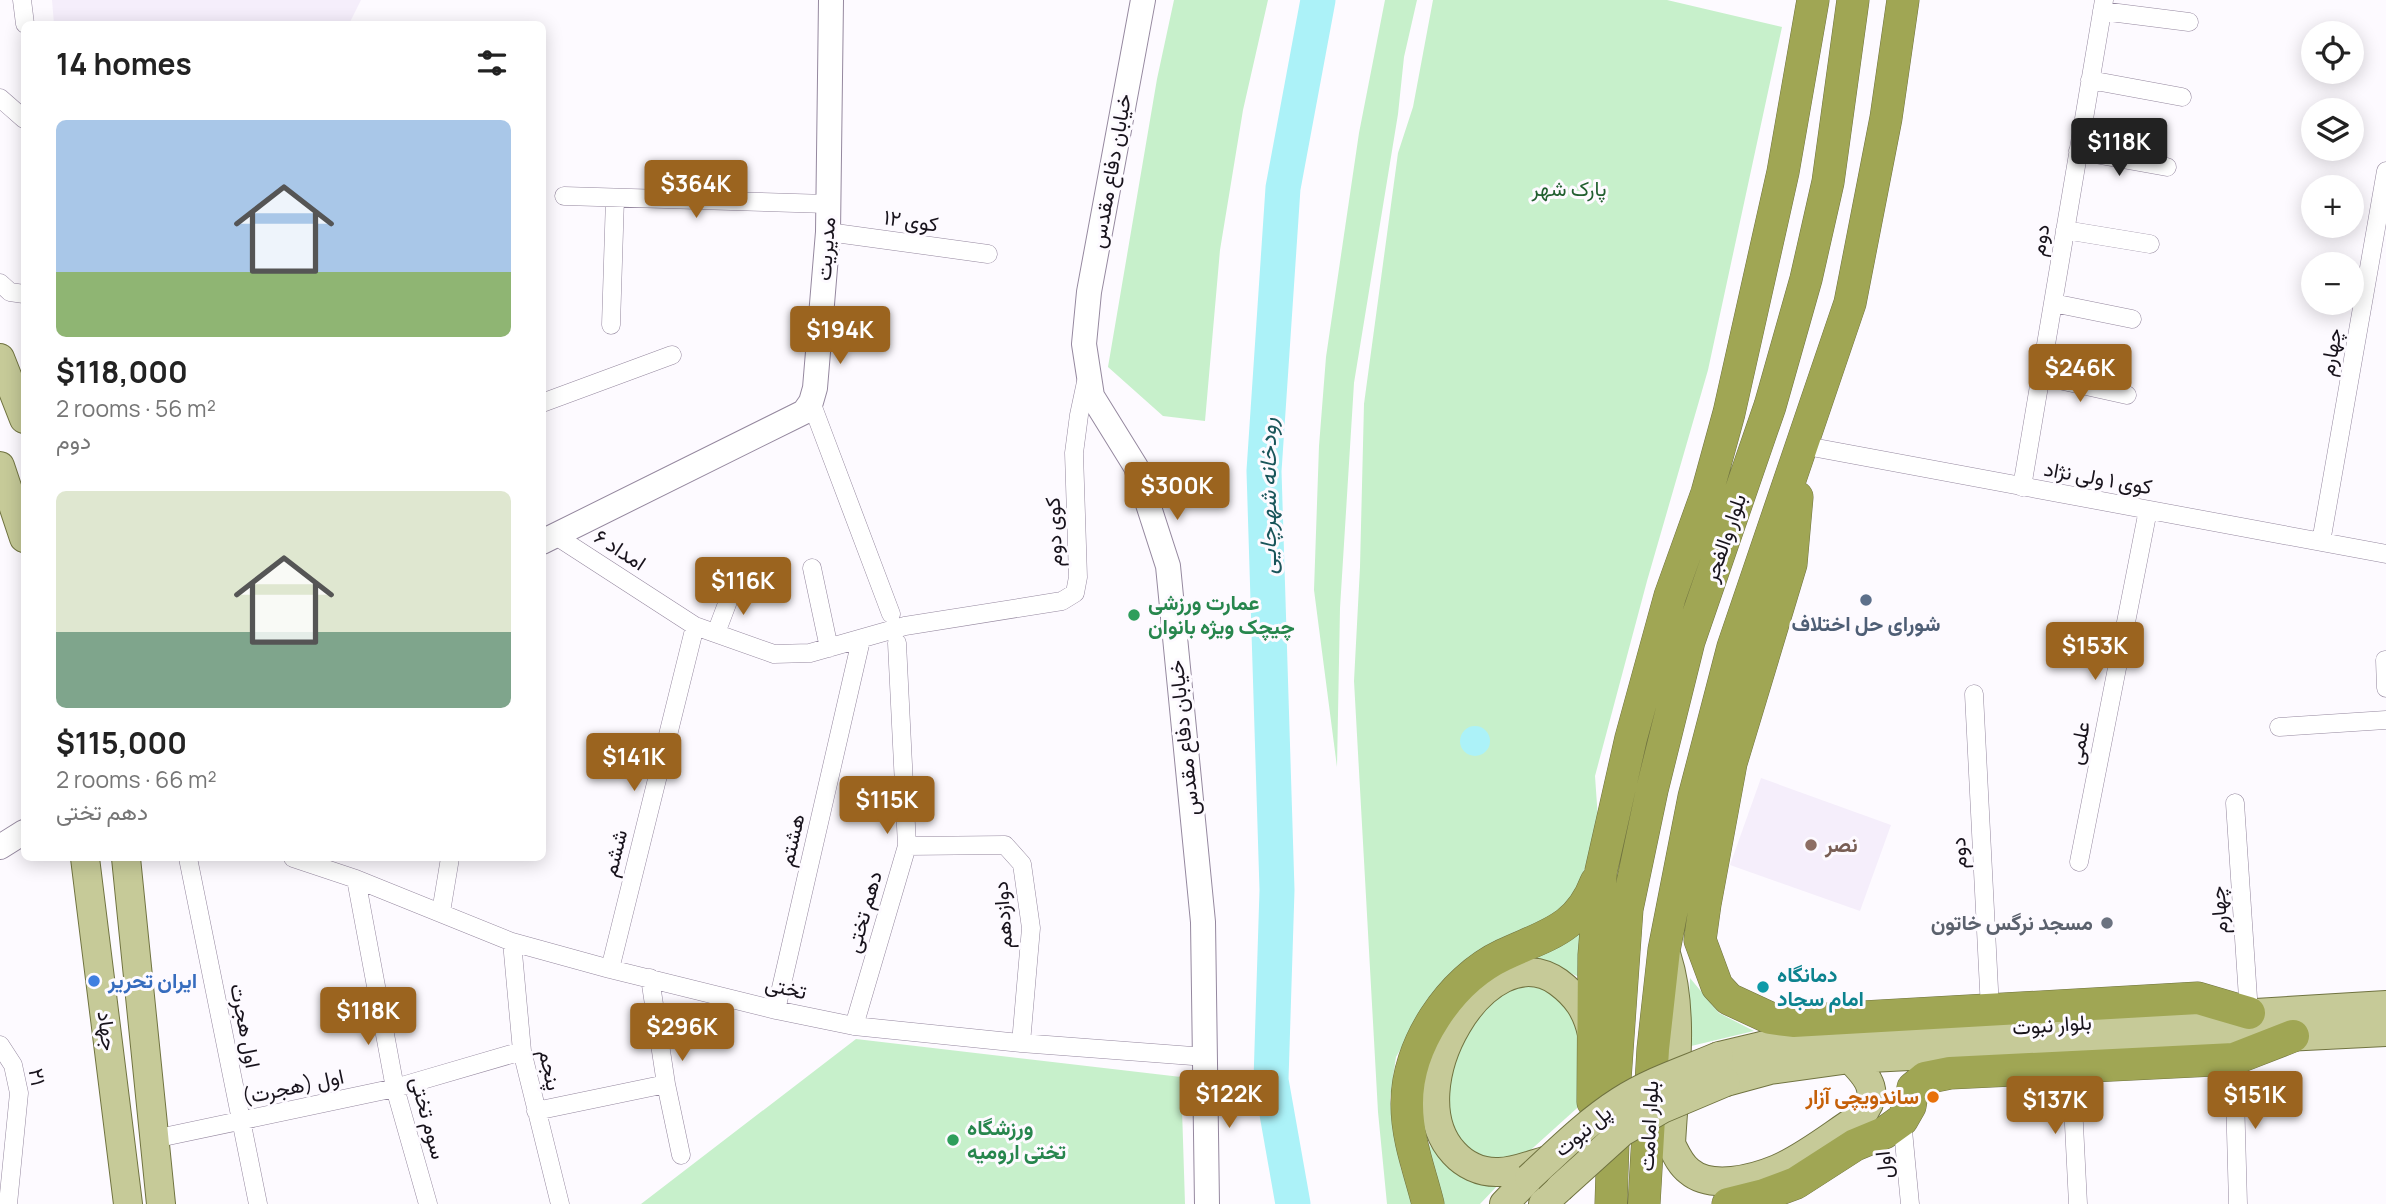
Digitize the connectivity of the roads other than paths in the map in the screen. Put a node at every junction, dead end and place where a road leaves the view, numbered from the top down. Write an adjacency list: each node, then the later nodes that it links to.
1 (22, 0): 8 (street)
2 (831, 0): 19 (street, مدیریت)
3 (1143, 0): 31 (street, خیابان دفاع مقدس)
4 (1814, 0): 65 (highway)
5 (1853, 0): 89 (highway, بلوار والفجر)
6 (1903, 0): 37 (highway, بلوار والفجر)
7 (2103, 6): 9 (street); 10 (street, دوم)
8 (25, 21)
9 (2189, 22)
10 (2090, 80): 11 (street); 14 (street, دوم)
11 (2182, 97)
12 (0, 98): 13 (street)
13 (21, 116)
14 (2078, 151): 15 (street); 20 (street, دوم)
15 (2167, 167)
16 (2386, 171): 43 (street, چهارم)
17 (564, 196): 18 (street)
18 (615, 198): 19 (street); 28 (street)
19 (828, 204): 21 (street, مدیریت)
20 (2065, 230): 22 (street); 26 (street, دوم)
21 (828, 232): 23 (street, کوی ۱۲); 35 (street, مدیریت)
22 (2150, 244)
23 (988, 254)
24 (0, 284): 25 (street)
25 (21, 293)
26 (2053, 303): 27 (street); 32 (street, دوم)
27 (2132, 319)
28 (611, 326)
29 (672, 355): 34 (street)
30 (0, 358): 36 (main road)
31 (1088, 372): 48 (street, کوی دوم); 84 (street, خیابان دفاع مقدس)
32 (2041, 376): 33 (street); 39 (street, دوم)
33 (2127, 395)
34 (546, 402)
35 (811, 402): 42 (street); 48 (street, دهم تختی)
36 (21, 411)
37 (1801, 445): 39 (street, کوی ۱ ولی نژاد); 69 (highway, بلوار والفجر); 73 (highway)
38 (0, 466): 41 (main road)
39 (2022, 487): 40 (street, کوی ۱ ولی نژاد)
40 (2148, 510): 43 (street, کوی ۱ ولی نژاد); 64 (street, علمی)
41 (21, 528)
42 (549, 539): 47 (street, امداد ۶)
43 (2321, 542): 44 (street, کوی ۱ ولی نژاد)
44 (2386, 554)
45 (812, 568): 51 (street)
46 (733, 587): 49 (street)
47 (695, 626): 49 (street, امداد ۶); 70 (street, ششم)
48 (895, 629): 50 (street, امداد ۶); 58 (street, دهم تختی)
49 (716, 634): 51 (street, امداد ۶)
50 (861, 640): 51 (street, امداد ۶); 74 (street, هشتم)
51 (829, 648)
52 (2385, 660): 53 (street)
53 (2386, 688)
54 (1974, 694): 73 (street, دوم)
55 (2386, 720): 56 (street)
56 (2279, 727)
57 (2235, 803): 75 (street, چهارم)
58 (907, 846): 76 (street, دهم تختی); 79 (street, دوازدهم)
59 (85, 861): 100 (main road, جهاد)
60 (126, 861): 95 (main road, جهاد)
61 (189, 861): 94 (street, اول هجرت)
62 (305, 861): 66 (street, تختی)
63 (450, 861): 67 (street)
64 (2079, 862)
65 (1601, 871): 81 (highway); 106 (highway)
66 (356, 879): 67 (street, تختی); 91 (street, سوم تختی)
67 (441, 912): 68 (street, تختی)
68 (512, 942): 70 (street, تختی); 83 (street, پنجم)
69 (1664, 950): 82 (highway, بلوار والفجر); 85 (main road)
70 (610, 969): 71 (street, تختی)
71 (650, 978): 74 (street, تختی); 90 (street)
72 (2386, 1005): 75 (main road, بلوار نبوت)
73 (1990, 1009): 75 (highway)
74 (776, 1010): 76 (street, تختی)
75 (2249, 1013): 88 (main road, بلوار نبوت)
76 (854, 1026): 79 (street, تختی)
77 (2386, 1032): 78 (main road, بلوار نبوت)
78 (2293, 1036): 85 (main road, بلوار نبوت); 86 (highway)
79 (1021, 1043): 84 (street, تختی)
80 (0, 1045): 99 (street, ۲۱)
81 (1594, 1045): 97 (main road); 108 (highway)
82 (1653, 1049): 110 (highway, بلوار امامت)
83 (522, 1051): 91 (street, اول (هجرت)); 92 (street, پنجم)
84 (1206, 1057): 105 (street, خیابان دفاع مقدس)
85 (1850, 1059): 88 (main road, بلوار نبوت)
86 (2234, 1059): 87 (highway); 114 (street)
87 (2071, 1065): 93 (highway); 113 (street)
88 (1723, 1070): 97 (main road, پل نبوت, bridge); 98 (main road, پل نبوت, bridge)
89 (1615, 1079): 109 (highway, بلوار امامت)
90 (666, 1084): 92 (street); 96 (street)
91 (396, 1088): 94 (street, اول (هجرت)); 103 (street, سوم تختی)
92 (536, 1111): 104 (street, پنجم)
93 (1902, 1120): 111 (highway); 112 (street, اول)
94 (241, 1121): 95 (street, اول (هجرت)); 102 (street, اول هجرت)
95 (153, 1139): 101 (main road, جهاد)
96 (681, 1155)
97 (1539, 1169): 107 (main road, پل نبوت)
98 (1552, 1196)
99 (8, 1204)
100 (128, 1204)
101 (161, 1204)
102 (258, 1204)
103 (428, 1204)
104 (560, 1204)
105 (1207, 1204)
106 (1428, 1204)
107 (1504, 1204)
108 (1592, 1204)
109 (1611, 1204)
110 (1644, 1204)
111 (1728, 1204)
112 (1910, 1204)
113 (2078, 1204)
114 (2238, 1204)

